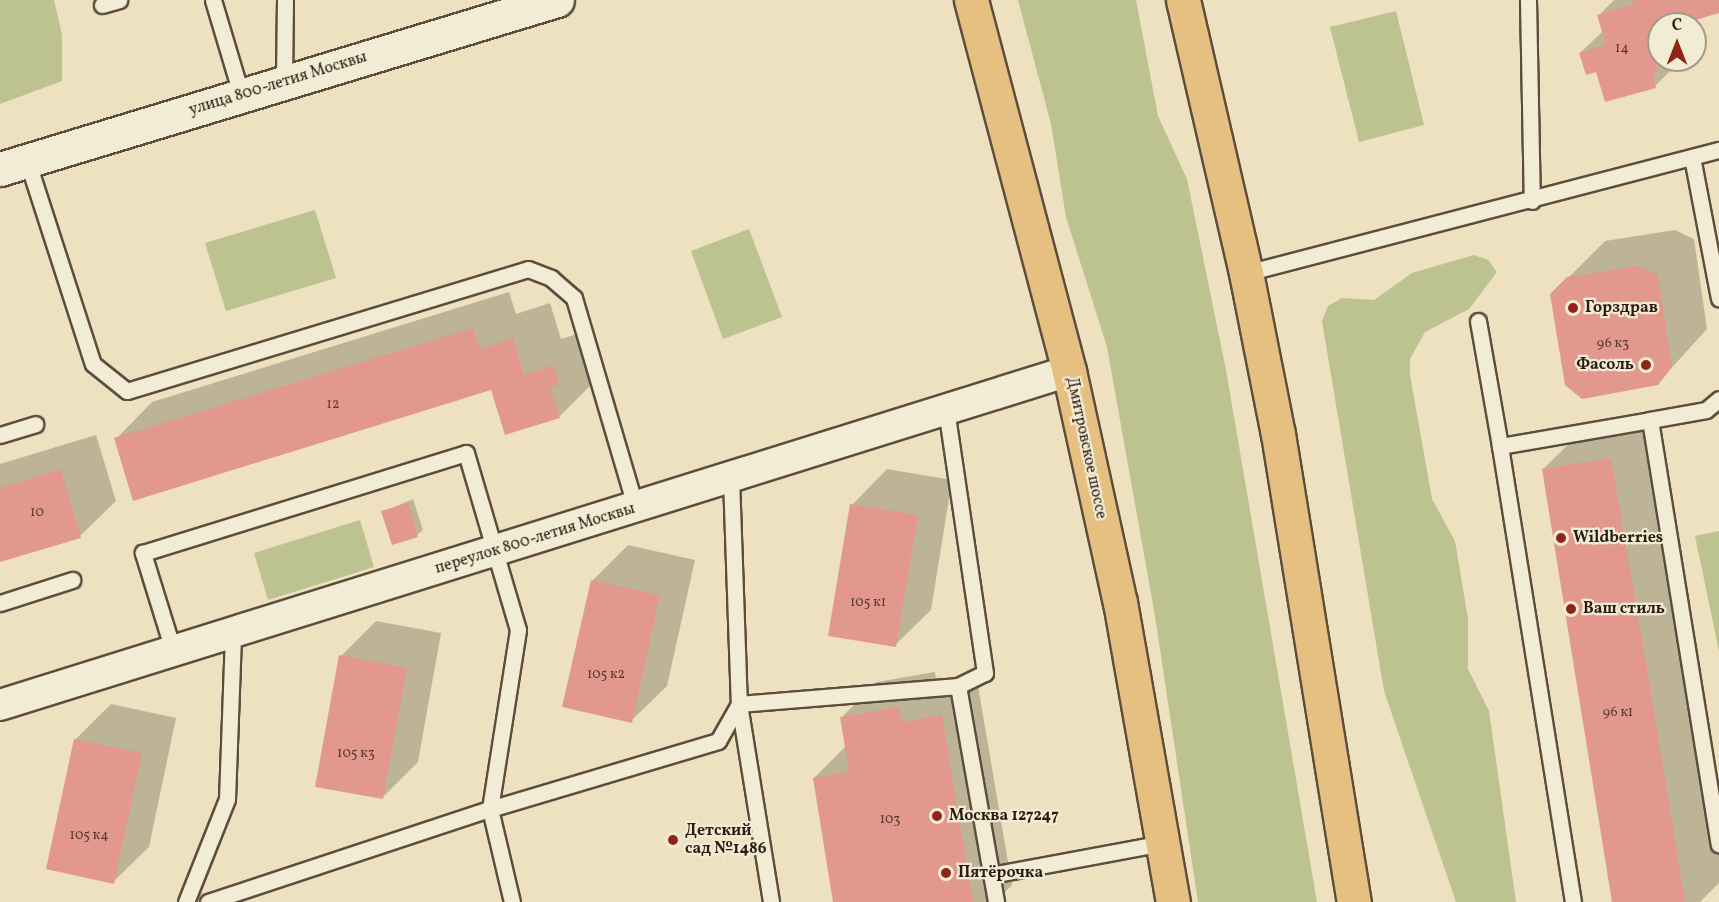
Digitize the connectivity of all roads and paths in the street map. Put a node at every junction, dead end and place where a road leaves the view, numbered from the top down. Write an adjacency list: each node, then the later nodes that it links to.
1 (119, 0): 8 (lane)
2 (213, 0): 10 (lane)
3 (285, 0): 9 (lane)
4 (557, 0): 9 (main road, улица 800-летия Москвы)
5 (971, 0): 18 (main road, Дмитровское шоссе)
6 (1183, 0): 15 (main road)
7 (1528, 0): 14 (lane)
8 (102, 5)
9 (284, 81): 10 (main road, улица 800-летия Москвы)
10 (242, 94): 13 (main road, улица 800-летия Москвы)
11 (1719, 150): 12 (lane)
12 (1692, 157): 14 (lane); 16 (lane)
13 (13, 165): 26 (lane)
14 (1532, 201): 15 (lane)
15 (1246, 273): 45 (main road)
16 (1719, 297)
17 (1478, 321): 24 (lane)
18 (1069, 370): 20 (street, переулок 800-летия Москвы); 36 (main road, Дмитровское шоссе)
19 (1719, 399): 21 (lane)
20 (946, 408): 25 (street, переулок 800-летия Москвы); 32 (lane)
21 (1650, 420): 24 (lane); 37 (lane)
22 (35, 424): 23 (lane)
23 (0, 435)
24 (1500, 446): 46 (lane)
25 (731, 478): 26 (street, переулок 800-летия Москвы); 33 (lane)
26 (636, 508): 27 (street, переулок 800-летия Москвы)
27 (496, 552): 30 (street, переулок 800-летия Москвы); 31 (lane); 35 (lane)
28 (72, 580): 29 (lane)
29 (0, 603)
30 (232, 632): 31 (street, переулок 800-летия Москвы); 39 (lane)
31 (173, 650): 34 (street, переулок 800-летия Москвы)
32 (958, 686): 33 (lane); 38 (lane)
33 (739, 704): 35 (lane); 42 (lane)
34 (0, 705)
35 (490, 809): 40 (lane); 41 (lane)
36 (1162, 843): 38 (lane); 44 (main road, Дмитровское шоссе)
37 (1719, 844)
38 (991, 875): 43 (lane)
39 (186, 902)
40 (208, 902)
41 (512, 902)
42 (771, 902)
43 (996, 902)
44 (1173, 902)
45 (1354, 902)
46 (1573, 902)

